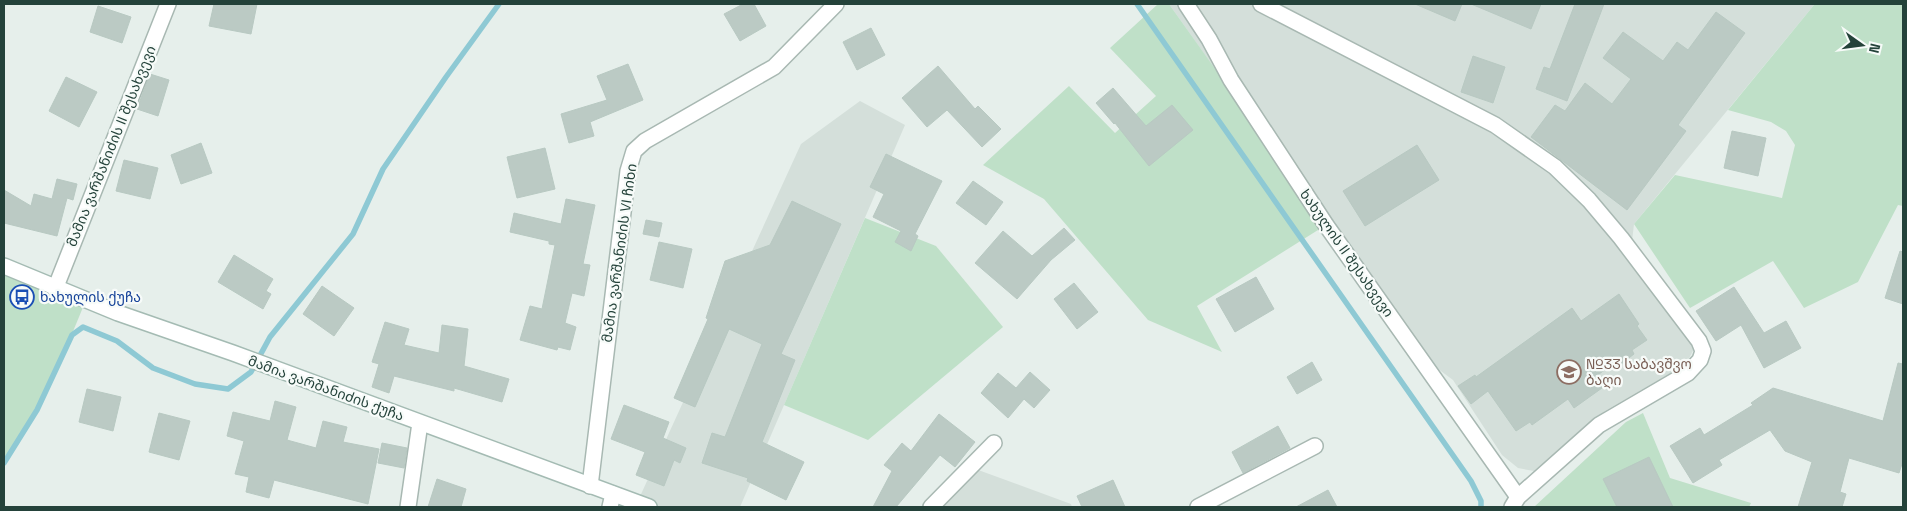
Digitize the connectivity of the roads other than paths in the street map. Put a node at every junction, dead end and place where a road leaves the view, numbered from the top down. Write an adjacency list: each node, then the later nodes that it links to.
1 (168, 4): 6 (street, მამია ვარშანიძის II შესახვევი)
2 (836, 4): 10 (street, მამია ვარშანიძის VI ჩიხი)
3 (1186, 4): 12 (street, ხახულის II შესახვევი)
4 (1261, 4): 12 (street)
5 (5, 269): 6 (street, მამია ვარშანიძის ქუჩა)
6 (55, 289): 7 (street, მამია ვარშანიძის ქუჩა)
7 (420, 423): 10 (street, მამია ვარშანიძის ქუჩა); 13 (street)
8 (994, 443): 15 (street)
9 (1315, 446): 16 (street)
10 (590, 486): 11 (street, მამია ვარშანიძის ქუჩა)
11 (612, 501): 14 (street, მამია ვარშანიძის ქუჩა)
12 (1515, 502)
13 (408, 507)
14 (650, 507)
15 (931, 507)
16 (1198, 507)

